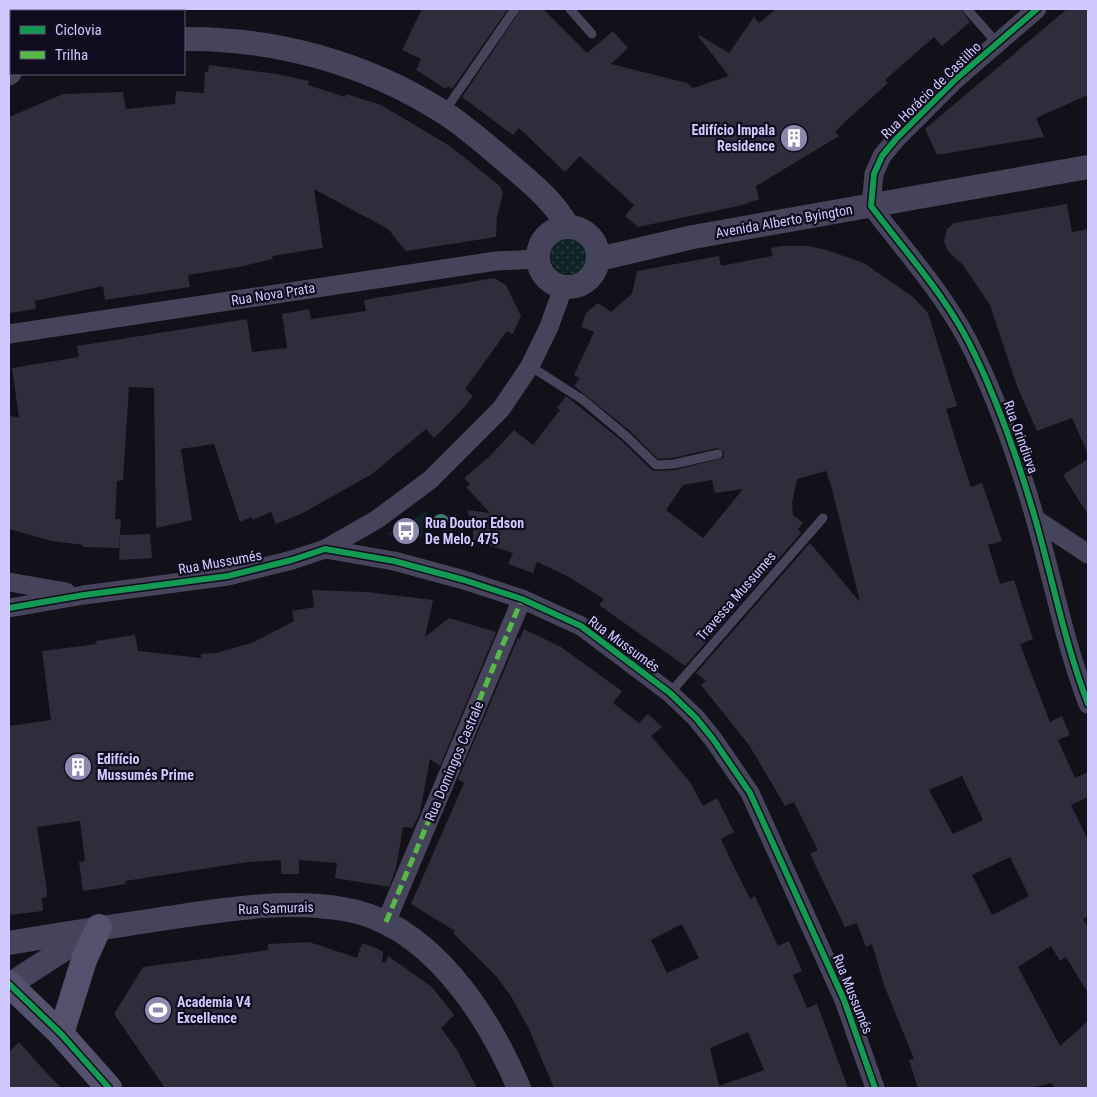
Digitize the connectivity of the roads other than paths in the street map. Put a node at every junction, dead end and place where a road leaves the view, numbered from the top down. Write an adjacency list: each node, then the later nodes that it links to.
1 (515, 9): 8 (lane)
2 (570, 9): 5 (lane)
3 (967, 9): 7 (lane)
4 (1037, 9): 7 (street, Rua Horácio de Castilho)
5 (592, 34)
6 (185, 39): 8 (street)
7 (997, 43): 10 (street, Rua Horácio de Castilho)
8 (444, 112): 11 (street)
9 (1088, 167): 10 (street, Avenida Alberto Byington)
10 (871, 206): 13 (street, Avenida Alberto Byington); 19 (street, Rua Orindiuva)
11 (568, 227): 12 (street); 13 (street)
12 (538, 259): 14 (street); 15 (street, Rua Nova Prata)
13 (599, 259): 14 (street)
14 (564, 288): 16 (street)
15 (9, 334)
16 (530, 366): 17 (lane); 20 (street)
17 (718, 454)
18 (823, 518): 28 (lane, Travessa Mussumes)
19 (1035, 519): 21 (street); 29 (street, Rua Orindiuva)
20 (325, 549): 24 (street, Rua Mussumés); 26 (street, Rua Mussumés)
21 (1088, 554)
22 (9, 582): 24 (street)
23 (9, 586): 25 (street)
24 (84, 595): 27 (street, Rua Mussumés)
25 (9, 599)
26 (522, 599): 28 (street, Rua Mussumés); 30 (street, Rua Domingos Castrale)
27 (9, 608)
28 (670, 693): 37 (street, Rua Mussumés)
29 (1088, 704)
30 (386, 922): 31 (street, Rua Samurais); 36 (street, Rua Samurais)
31 (99, 926): 32 (street, Rua Samurais); 33 (street); 34 (main road)
32 (9, 943)
33 (9, 984): 34 (main road)
34 (61, 1034): 35 (main road)
35 (109, 1088)
36 (519, 1088)
37 (875, 1088)

